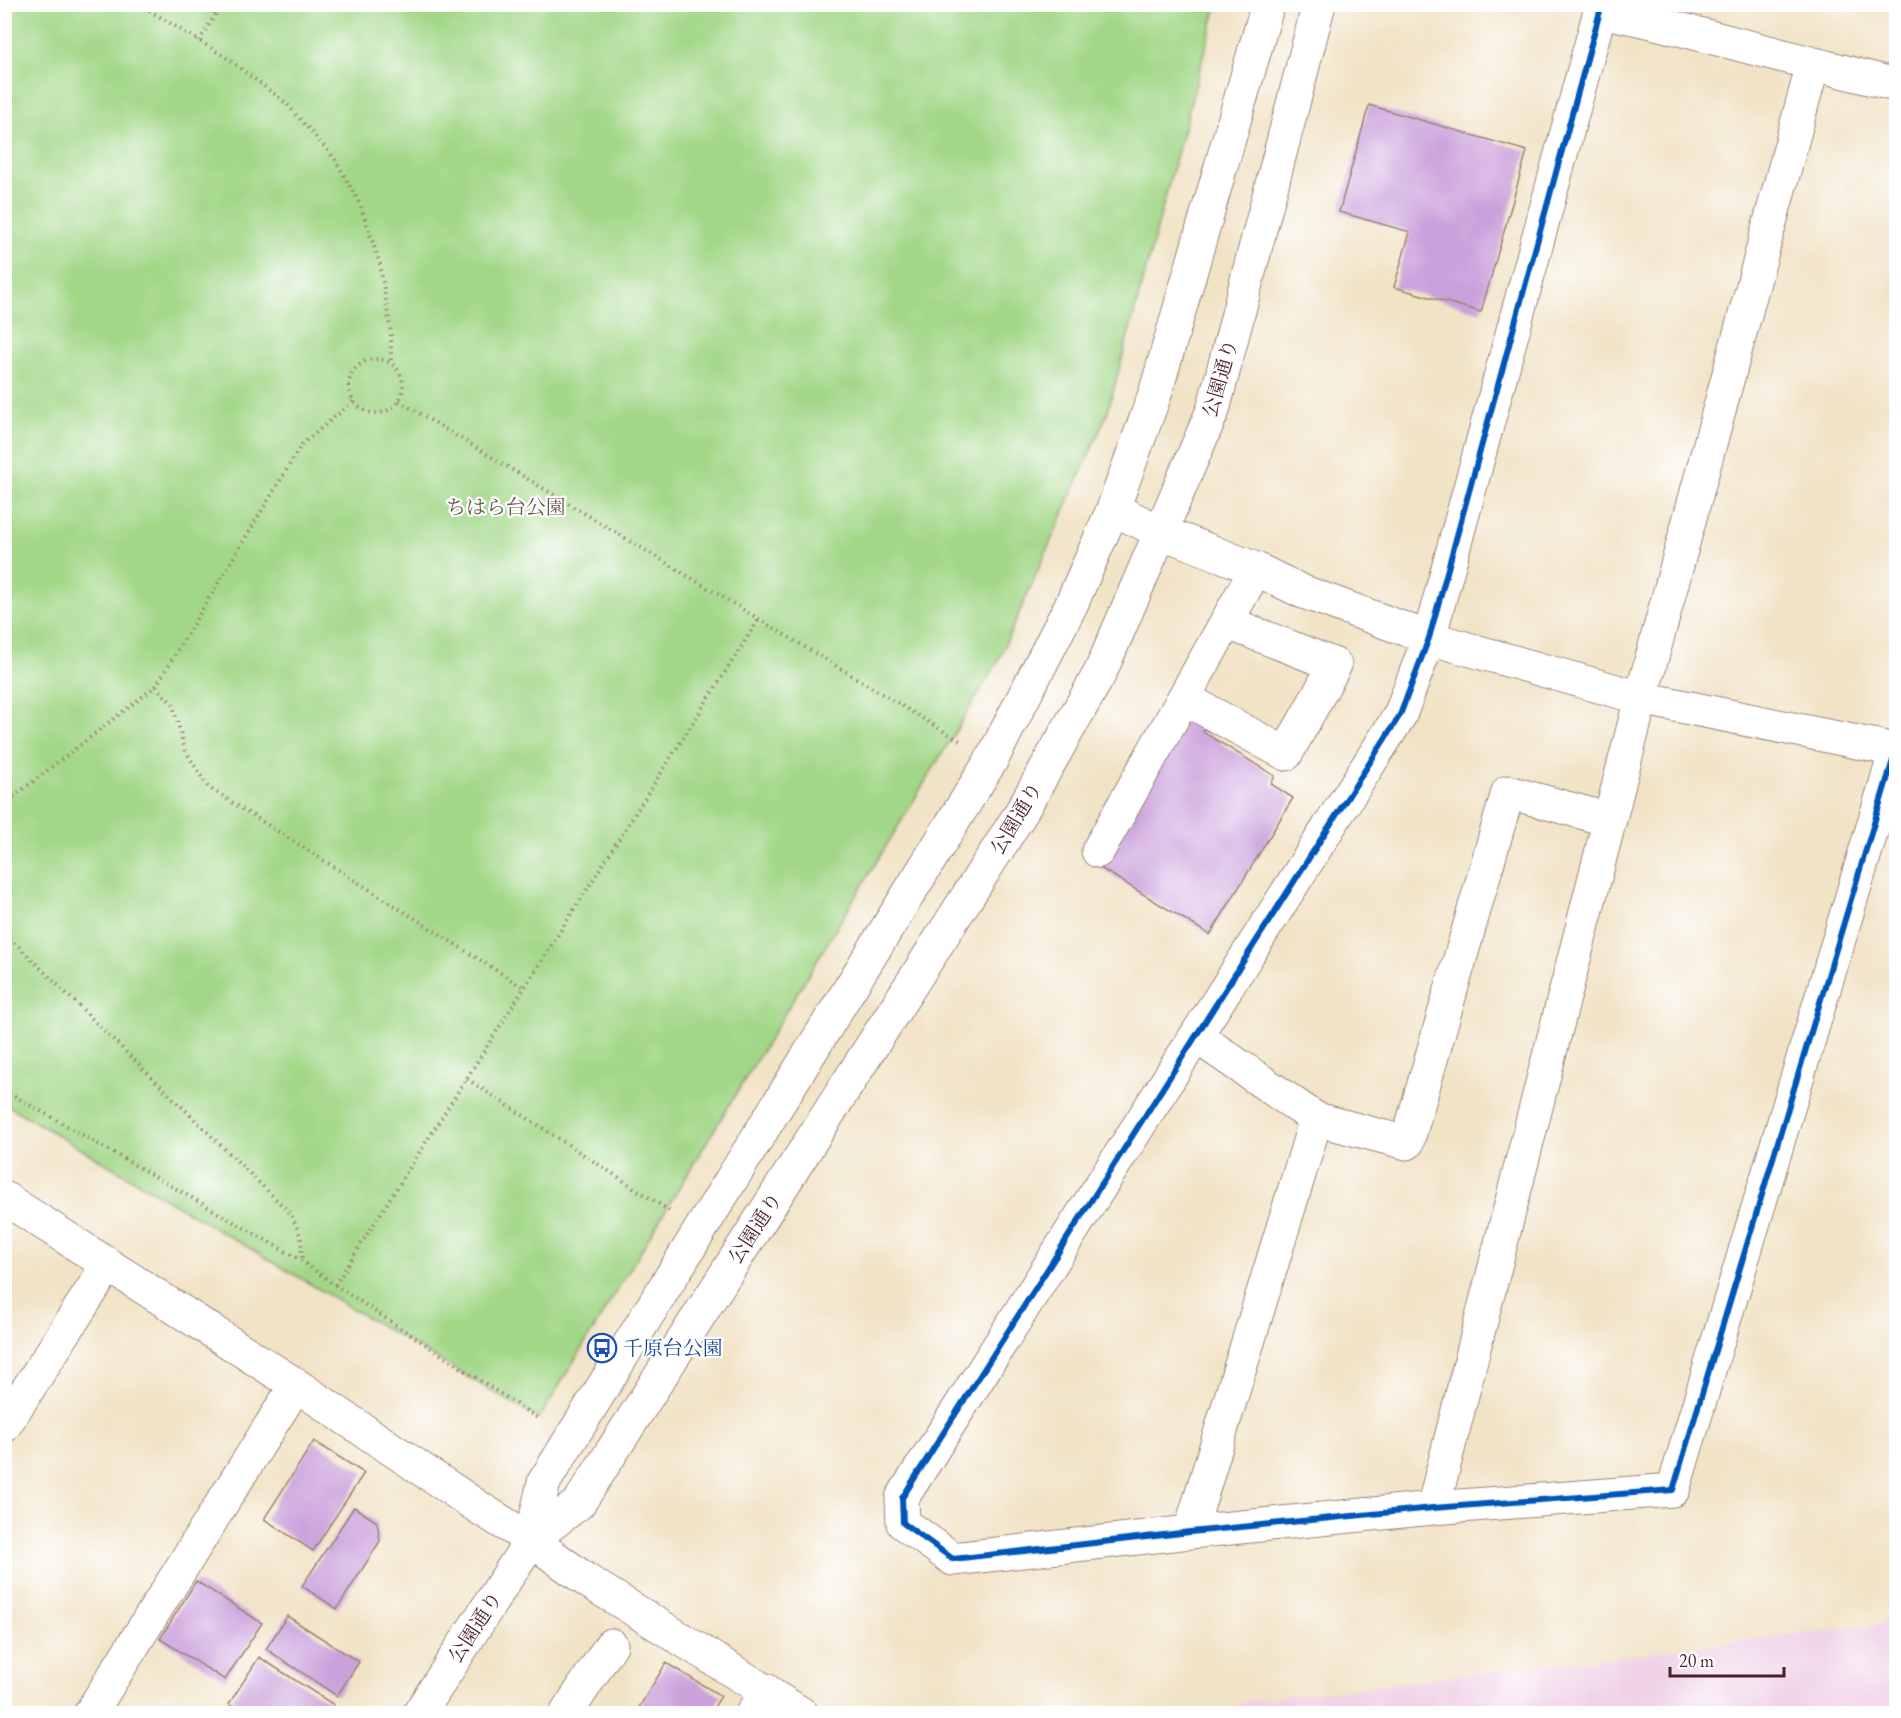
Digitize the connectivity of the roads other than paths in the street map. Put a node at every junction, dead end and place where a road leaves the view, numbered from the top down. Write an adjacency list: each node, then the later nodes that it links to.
1 (1268, 4): 6 (street, 公園通り)
2 (1320, 4): 7 (street, 公園通り)
3 (1601, 8): 4 (street); 10 (street)
4 (1813, 64): 5 (street); 12 (street)
5 (1896, 85)
6 (1113, 509): 7 (street); 24 (street, 公園通り)
7 (1161, 532): 8 (street); 24 (street, 公園通り)
8 (1256, 569): 9 (street); 10 (street)
9 (1226, 622): 11 (street); 11 (street)
10 (1429, 638): 12 (street); 16 (street)
11 (1184, 698): 15 (street)
12 (1641, 698): 13 (street); 14 (street)
13 (1896, 750): 22 (street)
14 (1610, 820): 17 (street); 22 (street)
15 (1098, 851)
16 (1196, 1036): 17 (street); 23 (street)
17 (1316, 1119): 23 (street)
18 (4, 1198): 19 (street)
19 (108, 1264): 20 (street); 21 (street)
20 (297, 1385): 24 (street); 27 (street)
21 (4, 1426)
22 (1433, 1508): 23 (street)
23 (1190, 1532)
24 (531, 1540): 26 (street); 28 (street, 公園通り)
25 (611, 1645): 29 (street)
26 (759, 1702): 30 (street)
27 (90, 1713)
28 (419, 1713)
29 (566, 1713)
30 (802, 1713)

